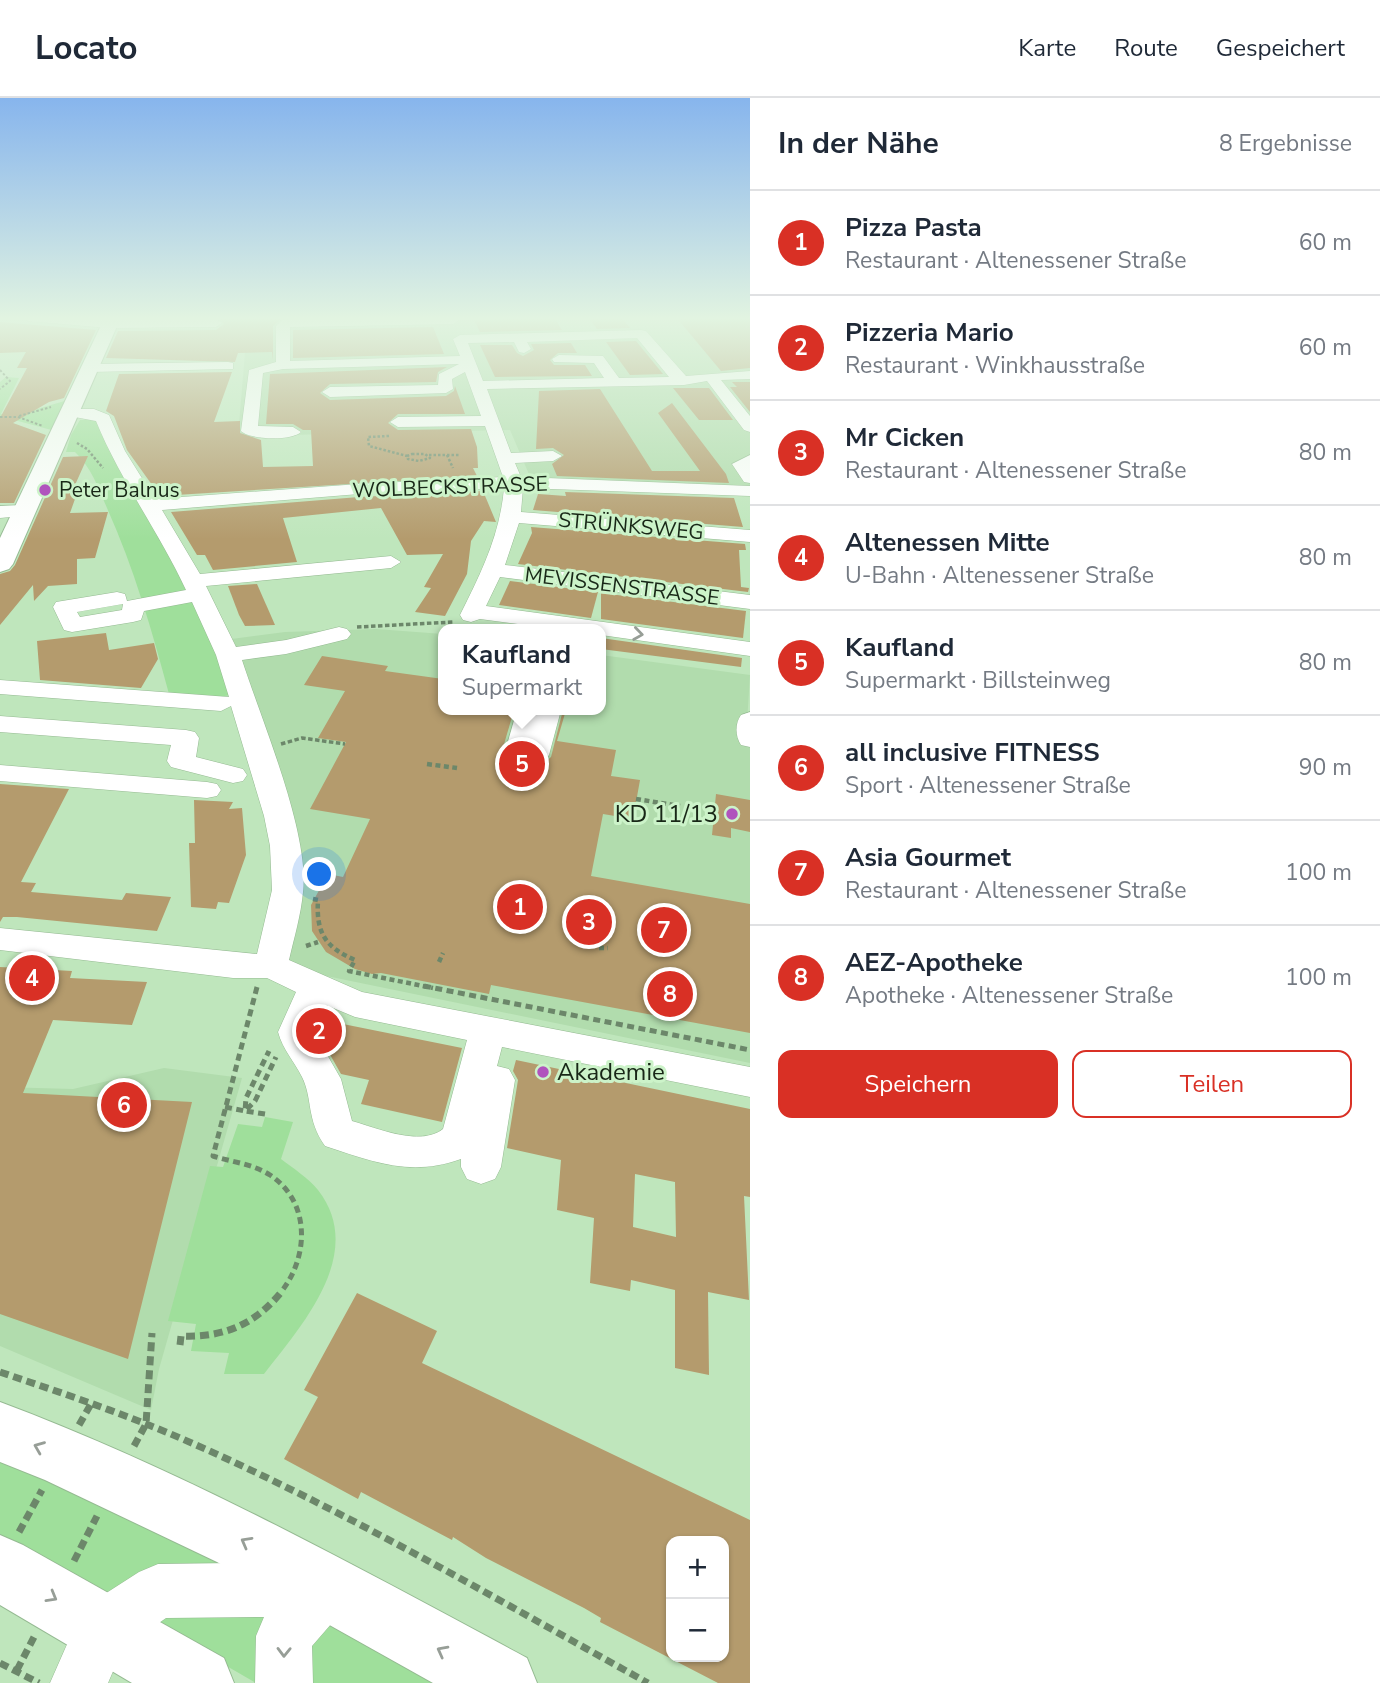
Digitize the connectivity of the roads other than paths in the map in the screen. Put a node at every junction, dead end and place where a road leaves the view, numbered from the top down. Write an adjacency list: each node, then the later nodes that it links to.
1 (79, 391): 9 (main road)
2 (254, 391): 12 (street)
3 (370, 391): 6 (street)
4 (482, 391): 10 (street)
5 (722, 391): 8 (street)
6 (330, 392)
7 (398, 422): 10 (street)
8 (750, 427)
9 (62, 429): 11 (street); 11 (street); 21 (main road)
10 (496, 429): 13 (street); 15 (street)
11 (109, 431): 20 (street)
12 (293, 432)
13 (446, 435)
14 (553, 456): 15 (street)
15 (507, 458): 18 (street)
16 (750, 460): 17 (street)
17 (750, 478)
18 (514, 482): 19 (street, WOLBECKSTRASSE); 20 (street, WOLBECKSTRASSE); 22 (street)
19 (742, 491): 23 (street)
20 (151, 505): 29 (street)
21 (12, 511): 26 (main road)
22 (511, 517): 24 (street, STRÜNKSWEG); 27 (street)
23 (750, 527)
24 (750, 536)
25 (391, 562): 29 (street)
26 (0, 564)
27 (494, 570): 30 (street, MEVISSENSTRASSE); 31 (street, one-way to 31)
28 (110, 575): 29 (street)
29 (196, 588): 36 (street)
30 (750, 601)
31 (557, 624)
32 (606, 630): 35 (street, one-way to 35)
33 (334, 642): 34 (street)
34 (284, 647): 36 (street); 37 (street)
35 (750, 649)
36 (228, 655): 39 (street)
37 (299, 669)
38 (0, 687): 39 (street)
39 (233, 704): 43 (street); 48 (street)
40 (528, 715): 41 (street)
41 (547, 715)
42 (0, 724): 43 (street)
43 (186, 738): 45 (street)
44 (0, 773): 46 (street)
45 (233, 775)
46 (207, 790)
47 (0, 939): 48 (street)
48 (271, 966): 49 (street)
49 (316, 987): 50 (street); 50 (street)
50 (497, 1032): 51 (street); 52 (street)
51 (750, 1082)
52 (481, 1167)
53 (0, 1432): 54 (main road, one-way to 53)
54 (326, 1588): 55 (street); 57 (street, one-way to 57); 58 (main road, one-way to 54)
55 (59, 1619): 56 (main road)
56 (199, 1683)
57 (284, 1683)
58 (502, 1683)

